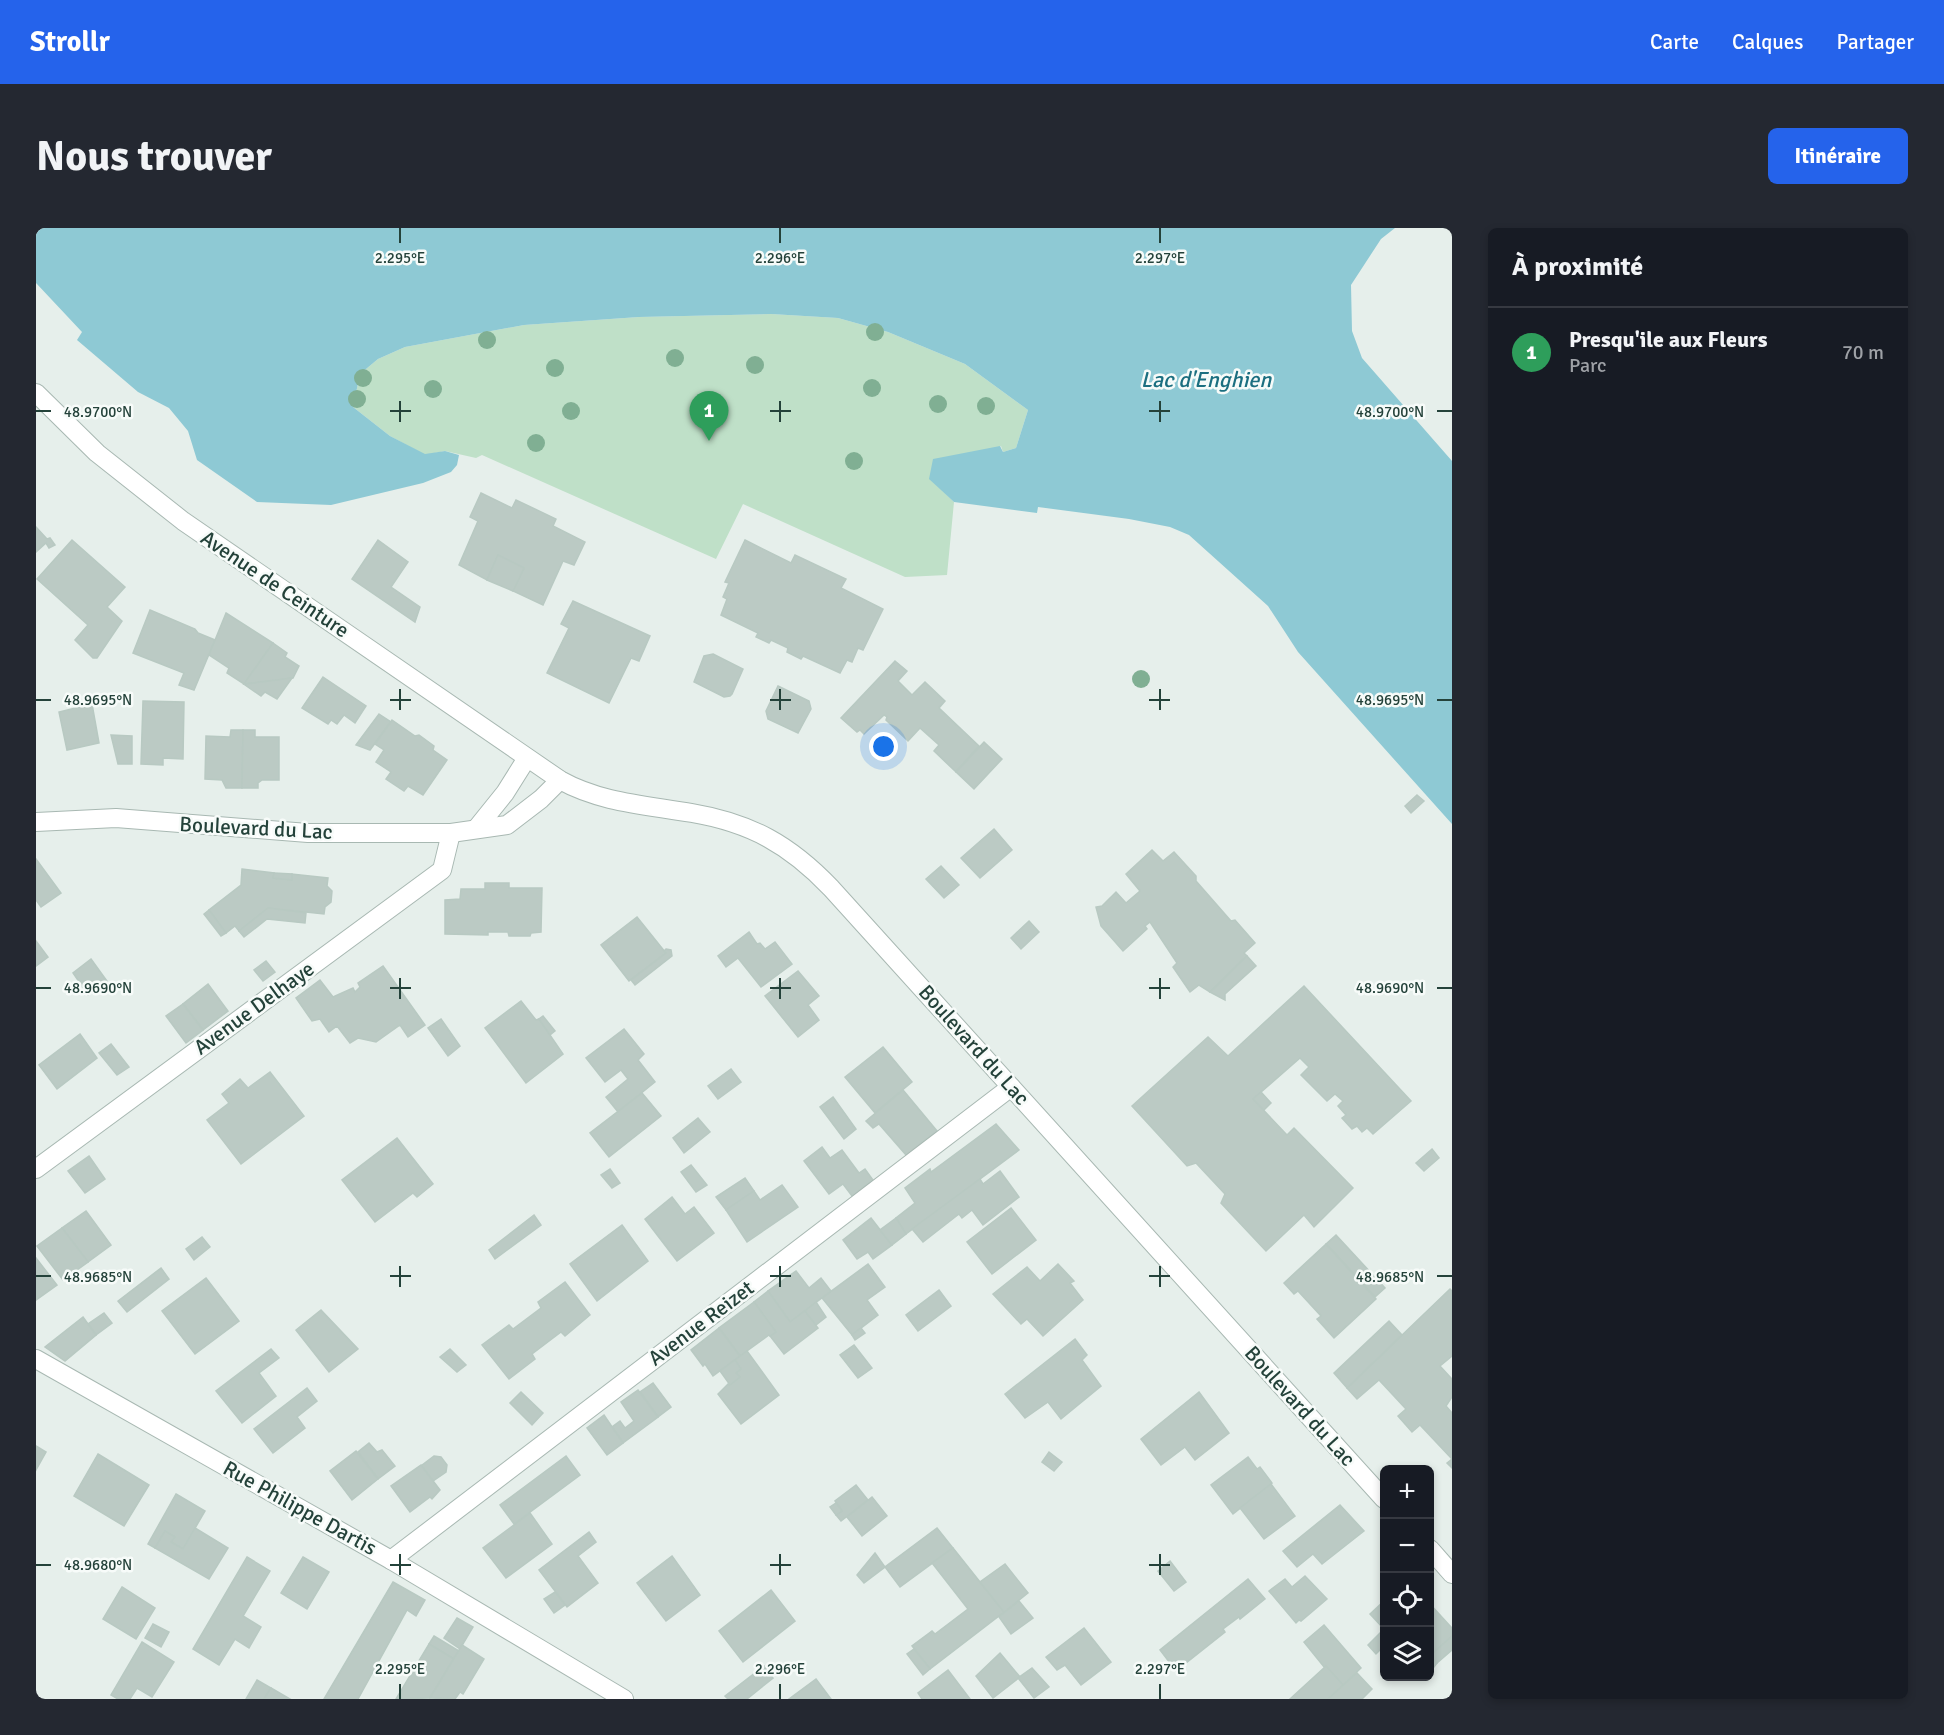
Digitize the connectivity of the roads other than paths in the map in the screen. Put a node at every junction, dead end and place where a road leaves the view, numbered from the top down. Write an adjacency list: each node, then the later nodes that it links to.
1 (36, 393): 2 (street, Avenue de Ceinture)
2 (526, 758): 3 (street, Avenue de Ceinture); 5 (street)
3 (560, 780): 5 (street, Boulevard du Lac); 7 (street, Boulevard du Lac)
4 (36, 822): 6 (street, Boulevard du Lac)
5 (476, 830): 6 (street, Boulevard du Lac)
6 (451, 834): 8 (street, Avenue Delhaye)
7 (1011, 1087): 10 (street, Boulevard du Lac); 12 (street, Avenue Reizet)
8 (36, 1169)
9 (36, 1359): 12 (street, Rue Philippe Dartis)
10 (1380, 1495)
11 (1434, 1554): 13 (street)
12 (391, 1560): 14 (street, Rue Philippe Dartis)
13 (1452, 1574)
14 (624, 1699)

